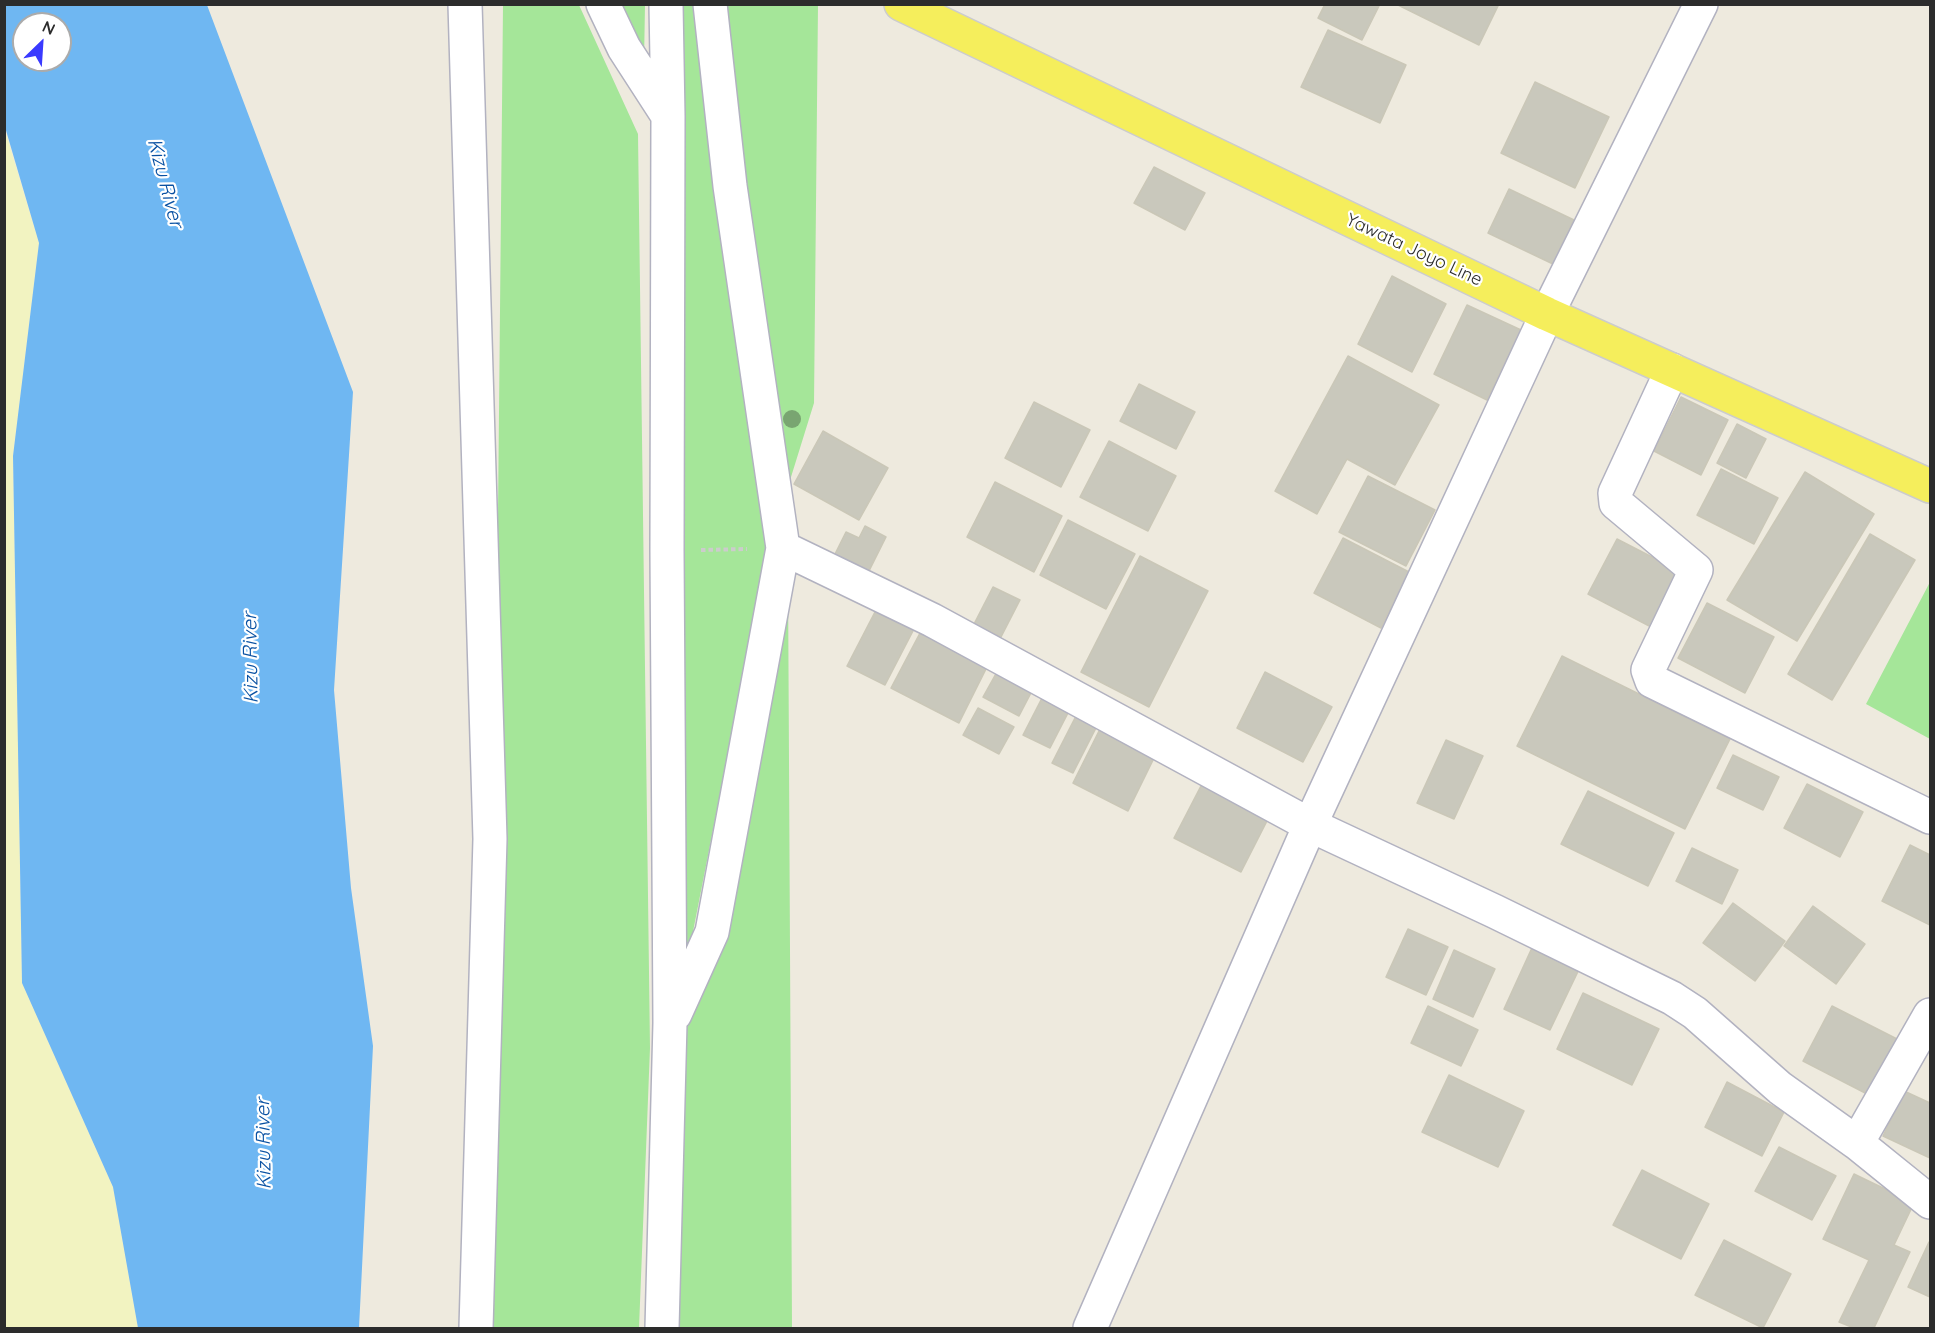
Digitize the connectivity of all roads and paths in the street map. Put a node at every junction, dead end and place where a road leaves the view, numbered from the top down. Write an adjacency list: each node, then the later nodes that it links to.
1 (465, 4): 19 (street)
2 (603, 4): 7 (street)
3 (666, 4): 7 (street)
4 (710, 4): 11 (street)
5 (901, 4): 8 (main road, Yawata Joyo Line)
6 (1701, 4): 8 (street)
7 (668, 116): 12 (street)
8 (1547, 314): 9 (main road, Yawata Joyo Line); 14 (street)
9 (1672, 370): 10 (main road, Yawata Joyo Line); 13 (street)
10 (1930, 486)
11 (783, 548): 12 (path); 14 (street); 16 (street)
12 (667, 550): 16 (street)
13 (1930, 817)
14 (1310, 825): 17 (street); 21 (street)
15 (1930, 1015): 17 (street)
16 (670, 1023): 20 (street)
17 (1857, 1143): 18 (street)
18 (1930, 1202)
19 (476, 1329)
20 (662, 1329)
21 (1090, 1329)

